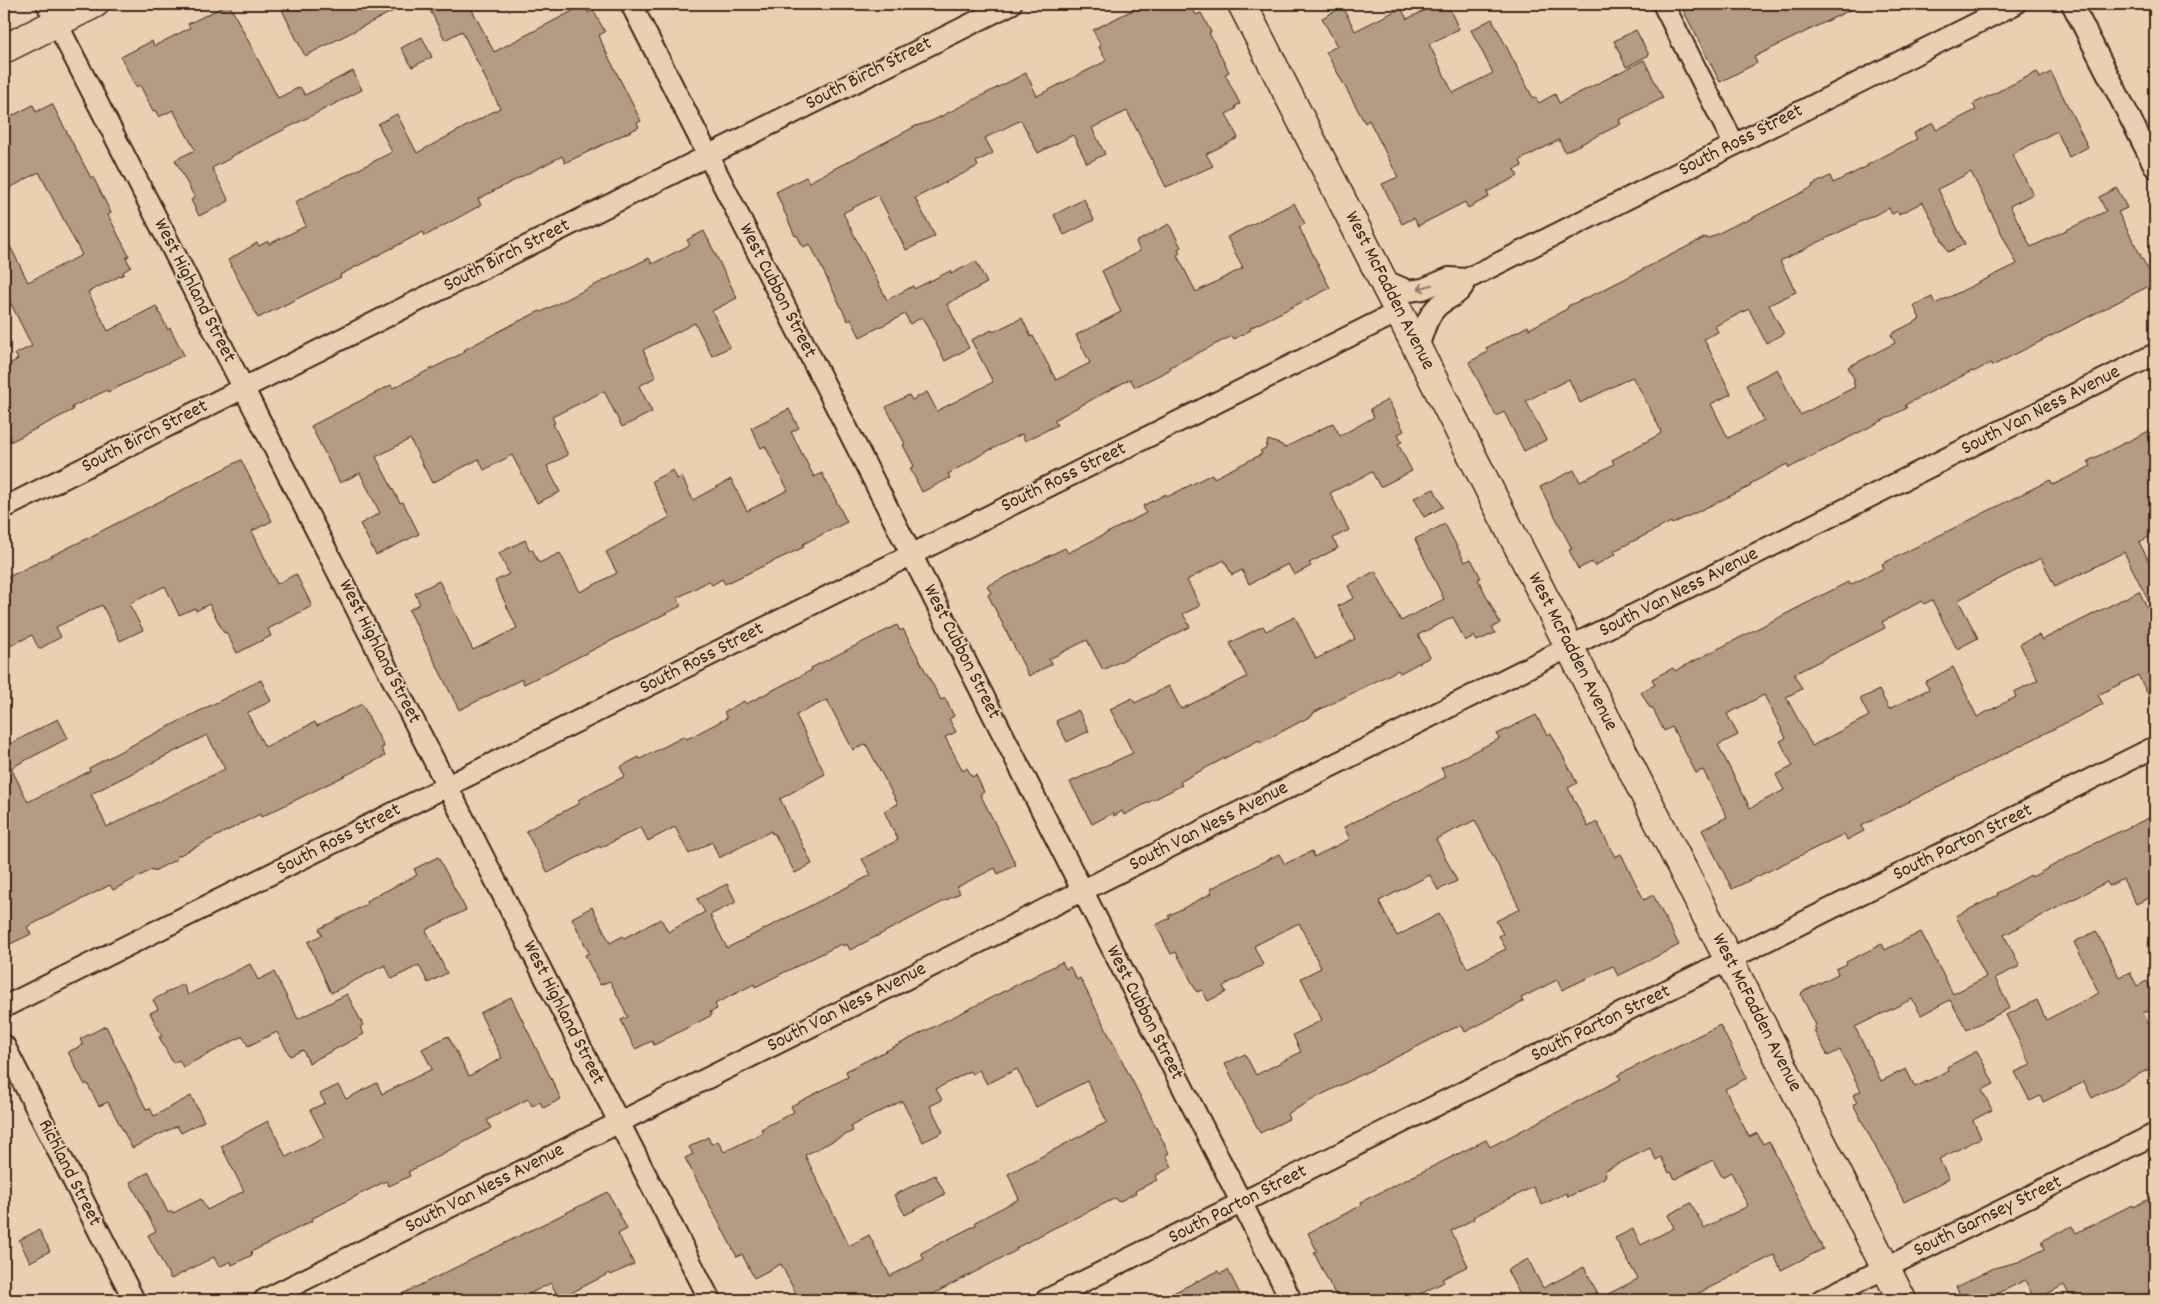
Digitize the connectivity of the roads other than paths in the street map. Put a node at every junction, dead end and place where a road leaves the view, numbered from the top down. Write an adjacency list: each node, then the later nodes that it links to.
1 (94, 4): 8 (street)
2 (631, 4): 11 (street, West Cubbon Street)
3 (1011, 4): 11 (street, South Birch Street)
4 (1242, 4): 14 (street, West McFadden Avenue)
5 (1662, 4): 10 (street)
6 (2015, 4): 10 (street, South Ross Street)
7 (2072, 4): 12 (street)
8 (52, 13): 9 (street); 18 (street, West Highland Street)
9 (4, 49)
10 (1734, 144): 13 (street, South Ross Street)
11 (708, 155): 18 (street, South Birch Street); 20 (street, West Cubbon Street)
12 (2155, 167)
13 (1468, 279): 14 (street, South Ross Street, one-way to 14); 16 (street, South Ross Street)
14 (1383, 280): 15 (street, West McFadden Avenue)
15 (1400, 311): 16 (street, West McFadden Avenue); 20 (street, South Ross Street)
16 (1418, 348): 21 (street, West McFadden Avenue)
17 (2155, 354): 21 (street, South Van Ness Avenue)
18 (244, 388): 19 (street, South Birch Street); 23 (street, West Highland Street)
19 (4, 508)
20 (911, 554): 23 (street, South Ross Street); 24 (street, West Cubbon Street)
21 (1570, 647): 24 (street, South Van Ness Avenue); 25 (street, West McFadden Avenue)
22 (2155, 747): 25 (street, South Parton Street)
23 (447, 786): 26 (street, South Ross Street); 28 (street, West Highland Street)
24 (1082, 890): 28 (street, South Van Ness Avenue); 30 (street, West Cubbon Street)
25 (1729, 960): 30 (street, South Parton Street); 31 (street, West McFadden Avenue)
26 (4, 1007)
27 (4, 1045): 32 (street, Richland Street)
28 (619, 1122): 33 (street, South Van Ness Avenue); 34 (street, West Highland Street)
29 (2155, 1134): 31 (street, South Garnsey Street)
30 (1241, 1203): 35 (street, South Parton Street); 36 (street, West Cubbon Street)
31 (1886, 1268): 37 (street, South Garnsey Street); 38 (street, West McFadden Avenue)
32 (134, 1300)
33 (264, 1300)
34 (710, 1300)
35 (1046, 1300)
36 (1291, 1300)
37 (1821, 1300)
38 (1902, 1300)

